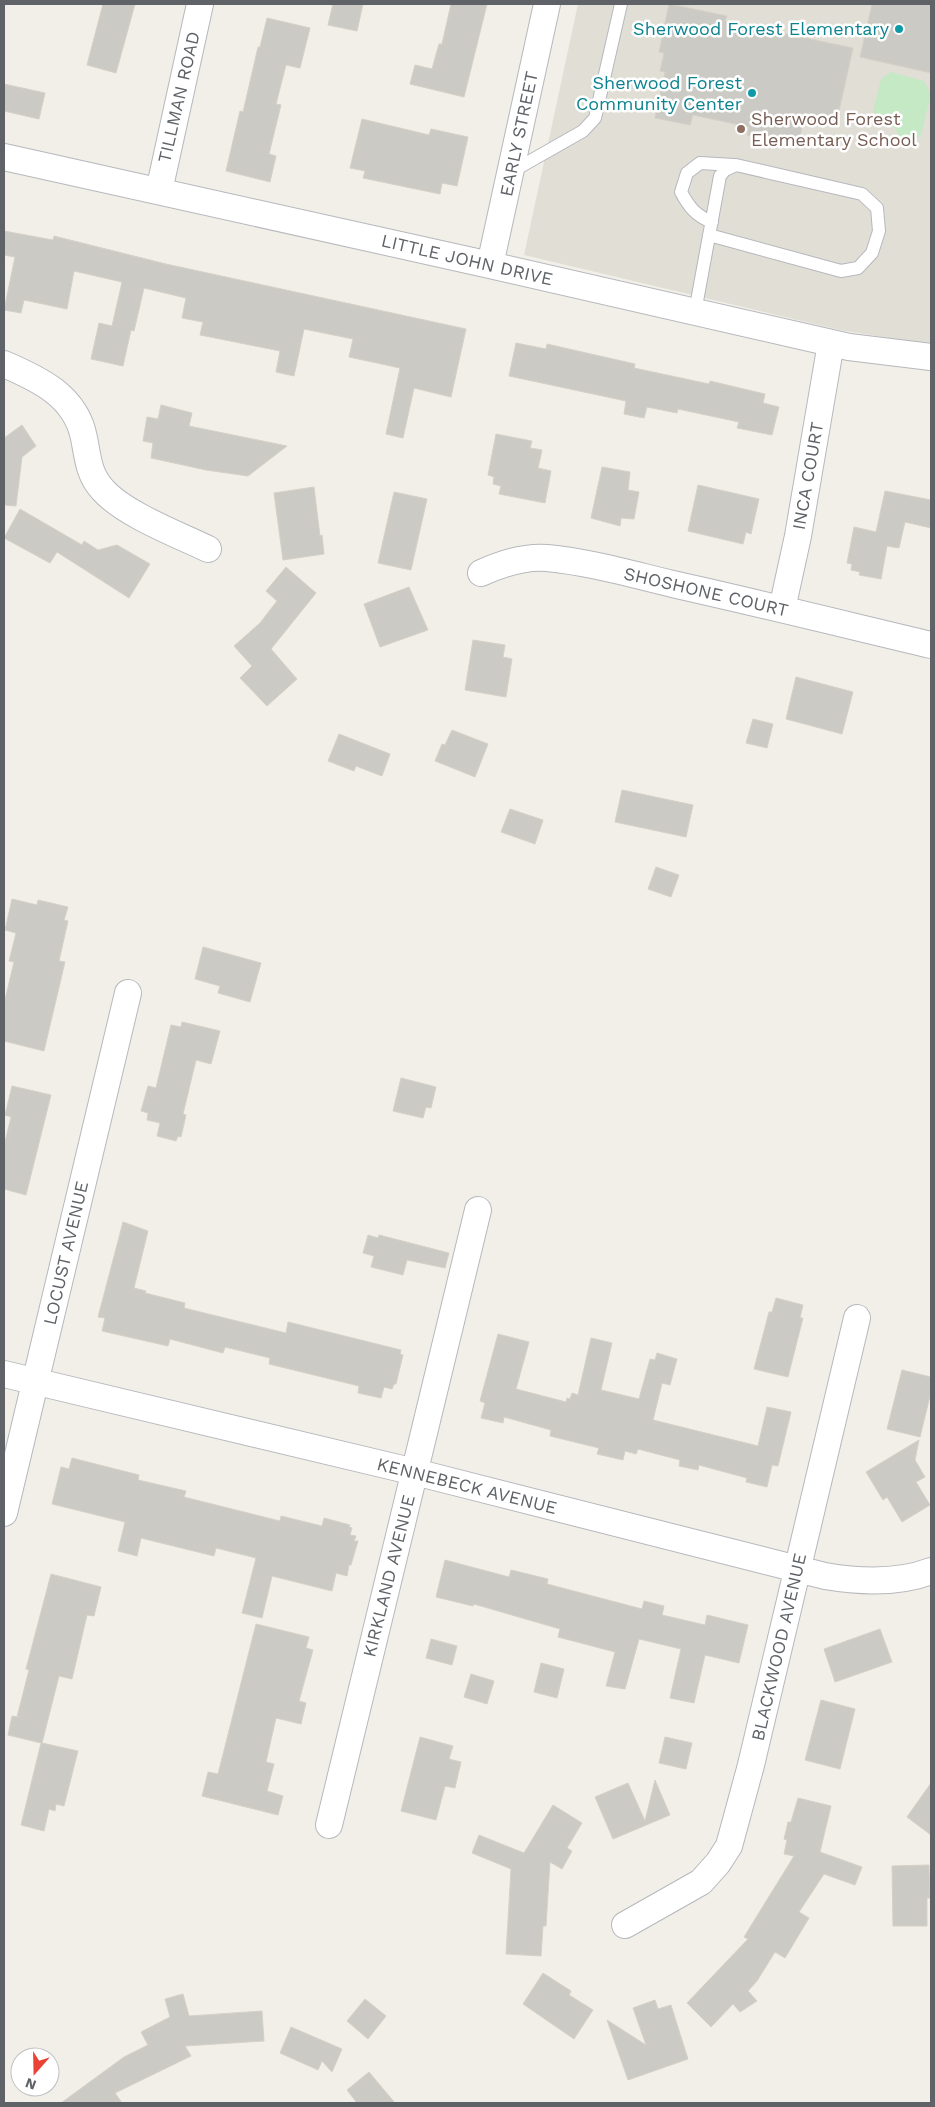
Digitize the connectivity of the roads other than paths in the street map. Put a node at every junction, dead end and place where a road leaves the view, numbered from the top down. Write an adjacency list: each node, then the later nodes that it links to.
1 (200, 4): 7 (street, TILLMAN ROAD)
2 (547, 4): 6 (street, EARLY STREET)
3 (621, 4): 6 (lane)
4 (4, 157): 7 (street, LITTLE JOHN DRIVE)
5 (736, 165): 8 (lane); 8 (lane); 9 (lane)
6 (510, 172): 10 (street, EARLY STREET)
7 (158, 191): 10 (street, LITTLE JOHN DRIVE)
8 (712, 222): 9 (lane)
9 (709, 235): 11 (lane)
10 (490, 265): 11 (street, LITTLE JOHN DRIVE)
11 (695, 312): 12 (street, LITTLE JOHN DRIVE)
12 (831, 343): 13 (street, LITTLE JOHN DRIVE); 17 (street, INCA COURT)
13 (931, 356)
14 (4, 364): 15 (street)
15 (208, 550)
16 (481, 573): 17 (street, SHOSHONE COURT)
17 (782, 609): 18 (street, SHOSHONE COURT)
18 (931, 646)
19 (128, 993): 23 (street, LOCUST AVENUE)
20 (478, 1210): 24 (street, KIRKLAND AVENUE)
21 (857, 1318): 26 (street, BLACKWOOD AVENUE)
22 (4, 1374): 23 (street, KENNEBECK AVENUE)
23 (36, 1382): 24 (street, KENNEBECK AVENUE); 25 (street, LOCUST AVENUE)
24 (414, 1472): 26 (street, KENNEBECK AVENUE); 28 (street, KIRKLAND AVENUE)
25 (4, 1513)
26 (797, 1569): 27 (street, KENNEBECK AVENUE); 29 (street, BLACKWOOD AVENUE)
27 (931, 1572)
28 (329, 1825)
29 (625, 1925)

